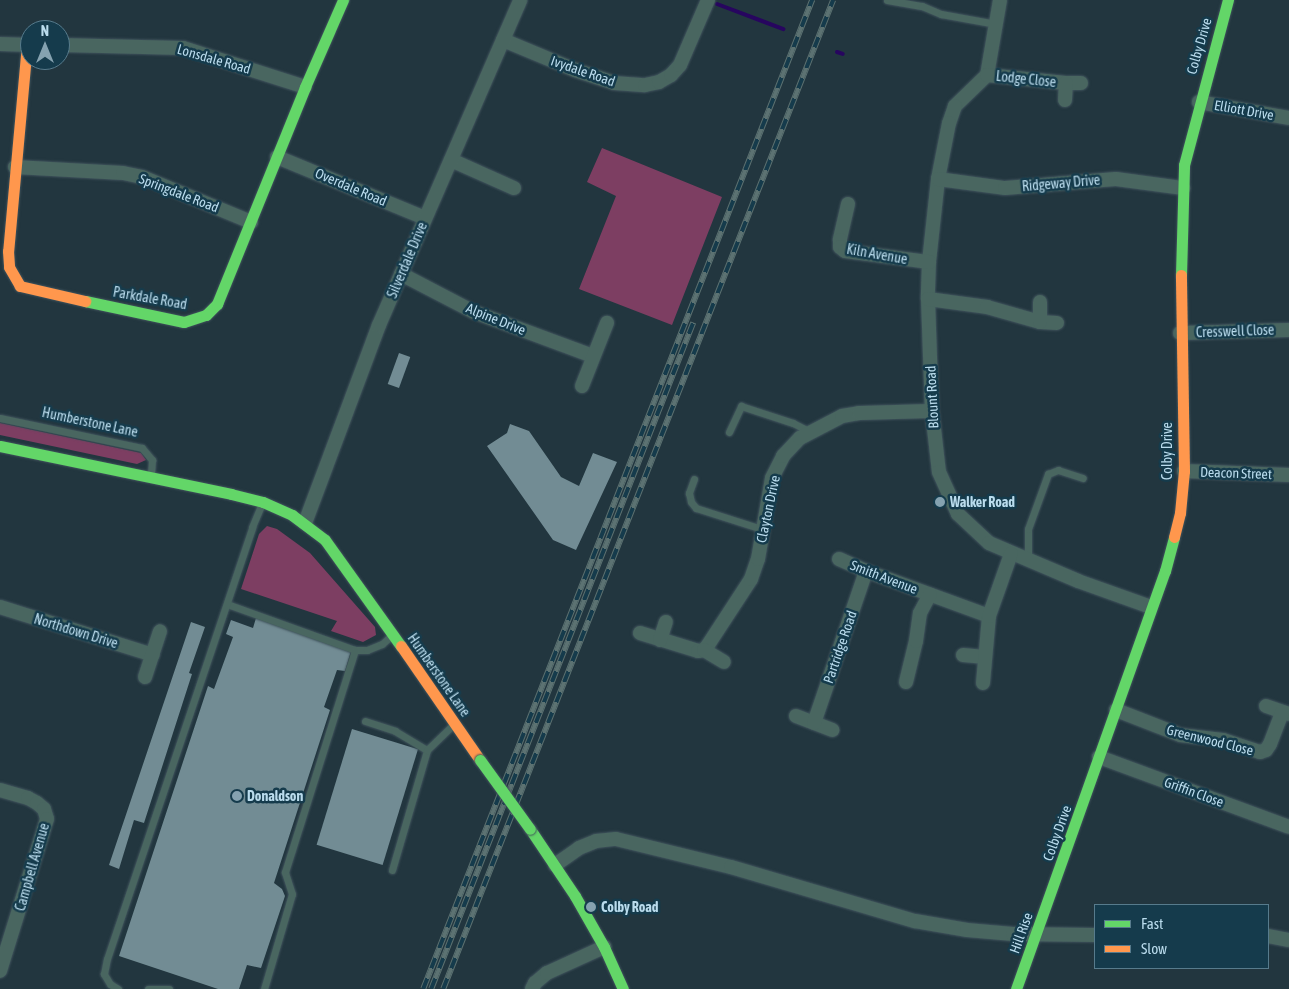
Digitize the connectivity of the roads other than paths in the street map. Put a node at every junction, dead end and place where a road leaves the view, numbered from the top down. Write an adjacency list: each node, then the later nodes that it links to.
1 (343, 0): 16 (street, Parkdale Road)
2 (708, 0): 8 (street, Ivydale Road)
3 (887, 0): 7 (lane)
4 (1000, 0): 7 (street)
5 (1228, 0): 18 (street, Colby Drive)
6 (515, 1): 8 (street, Silverdale Drive)
7 (996, 24): 13 (street)
8 (503, 40): 21 (street, Silverdale Drive)
9 (0, 44): 10 (street)
10 (20, 44)
11 (70, 45): 16 (street, Lonsdale Road)
12 (25, 70): 22 (street, Parkdale Road)
13 (987, 75): 14 (street, Lodge Close); 23 (street, Blount Road)
14 (1066, 83): 15 (street, Lodge Close); 17 (street, Lodge Close)
15 (1081, 83)
16 (305, 87): 20 (street, Parkdale Road)
17 (1065, 100)
18 (1199, 102): 19 (street, Elliott Drive); 25 (street, Colby Drive)
19 (1289, 118)
20 (277, 157): 28 (street, Overdale Road); 29 (street, Parkdale Road)
21 (451, 160): 24 (street); 28 (street, Silverdale Drive)
22 (15, 167): 26 (street, Parkdale Road); 29 (street, Springdale Road)
23 (938, 179): 25 (street, Ridgeway Drive); 30 (street, Blount Road)
24 (514, 188)
25 (1183, 188): 38 (street, Colby Drive)
26 (6, 196): 29 (street, Parkdale Road)
27 (848, 204): 30 (street, Kiln Avenue)
28 (425, 218): 31 (street, Silverdale Drive)
29 (251, 222)
30 (929, 262): 32 (street, Blount Road)
31 (401, 274): 39 (street, Alpine Drive); 52 (street, Silverdale Drive)
32 (928, 300): 35 (street); 41 (street, Blount Road)
33 (1040, 302): 35 (street)
34 (607, 322): 39 (street)
35 (1040, 322): 36 (street)
36 (1057, 323)
37 (1289, 330): 38 (street, Cresswell Close)
38 (1180, 333): 46 (street, Colby Drive)
39 (593, 356): 40 (street)
40 (582, 386)
41 (932, 411): 44 (street, Clayton Drive); 54 (street, Blount Road)
42 (0, 418): 48 (lane, Humberstone Lane)
43 (729, 432): 44 (lane)
44 (811, 432): 53 (street, Clayton Drive)
45 (0, 446): 48 (street, Humberstone Lane)
46 (1184, 471): 47 (street, Deacon Street); 61 (street, Colby Drive)
47 (1289, 475)
48 (150, 477): 51 (street, Humberstone Lane)
49 (1083, 478): 56 (lane)
50 (694, 480): 53 (lane)
51 (263, 502): 52 (street, Humberstone Lane); 59 (lane)
52 (305, 523): 66 (street, Humberstone Lane)
53 (762, 529): 69 (street, Clayton Drive)
54 (1011, 554): 56 (street, Blount Road); 62 (street)
55 (839, 559): 57 (street, Smith Avenue)
56 (1028, 561): 61 (street, Blount Road)
57 (866, 572): 58 (street, Smith Avenue); 83 (street, Partridge Road)
58 (930, 594): 62 (street, Smith Avenue); 75 (street, Smith Avenue)
59 (227, 604): 68 (lane); 98 (lane)
60 (0, 607): 70 (street, Northdown Drive)
61 (1152, 607): 78 (street, Colby Drive)
62 (989, 616): 72 (street)
63 (666, 622): 67 (street)
64 (160, 631): 70 (street)
65 (640, 633): 67 (street)
66 (393, 634): 68 (lane); 82 (street, Humberstone Lane)
67 (660, 640): 69 (street)
68 (355, 650): 101 (lane)
69 (704, 650): 73 (street)
70 (152, 655): 74 (street)
71 (963, 655): 72 (street)
72 (985, 657): 76 (street)
73 (724, 662)
74 (146, 677)
75 (906, 682)
76 (983, 684)
77 (1266, 706): 79 (street, Greenwood Close)
78 (1116, 710): 79 (street, Greenwood Close); 86 (street, Colby Drive)
79 (1285, 713)
80 (796, 716): 83 (street)
81 (365, 720): 85 (lane)
82 (455, 723): 85 (lane); 89 (street, Humberstone Lane, bridge)
83 (814, 723): 84 (street)
84 (832, 730)
85 (428, 750): 90 (lane)
86 (1100, 757): 88 (street, Griffin Close); 91 (street, Colby Drive)
87 (0, 790): 97 (street, Campbell Avenue)
88 (1288, 831)
89 (555, 865): 92 (street); 96 (street, Humberstone Lane)
90 (392, 870)
91 (1053, 887): 92 (street, Hill Rise)
92 (1037, 935): 93 (street); 104 (street, Hill Rise)
93 (1094, 935)
94 (1269, 936): 95 (street)
95 (1289, 940)
96 (604, 947): 102 (street); 103 (street, Humberstone Lane)
97 (0, 971)
98 (118, 989)
99 (148, 989): 100 (lane)
100 (169, 989)
101 (264, 989)
102 (532, 989)
103 (623, 989)
104 (1016, 989)

